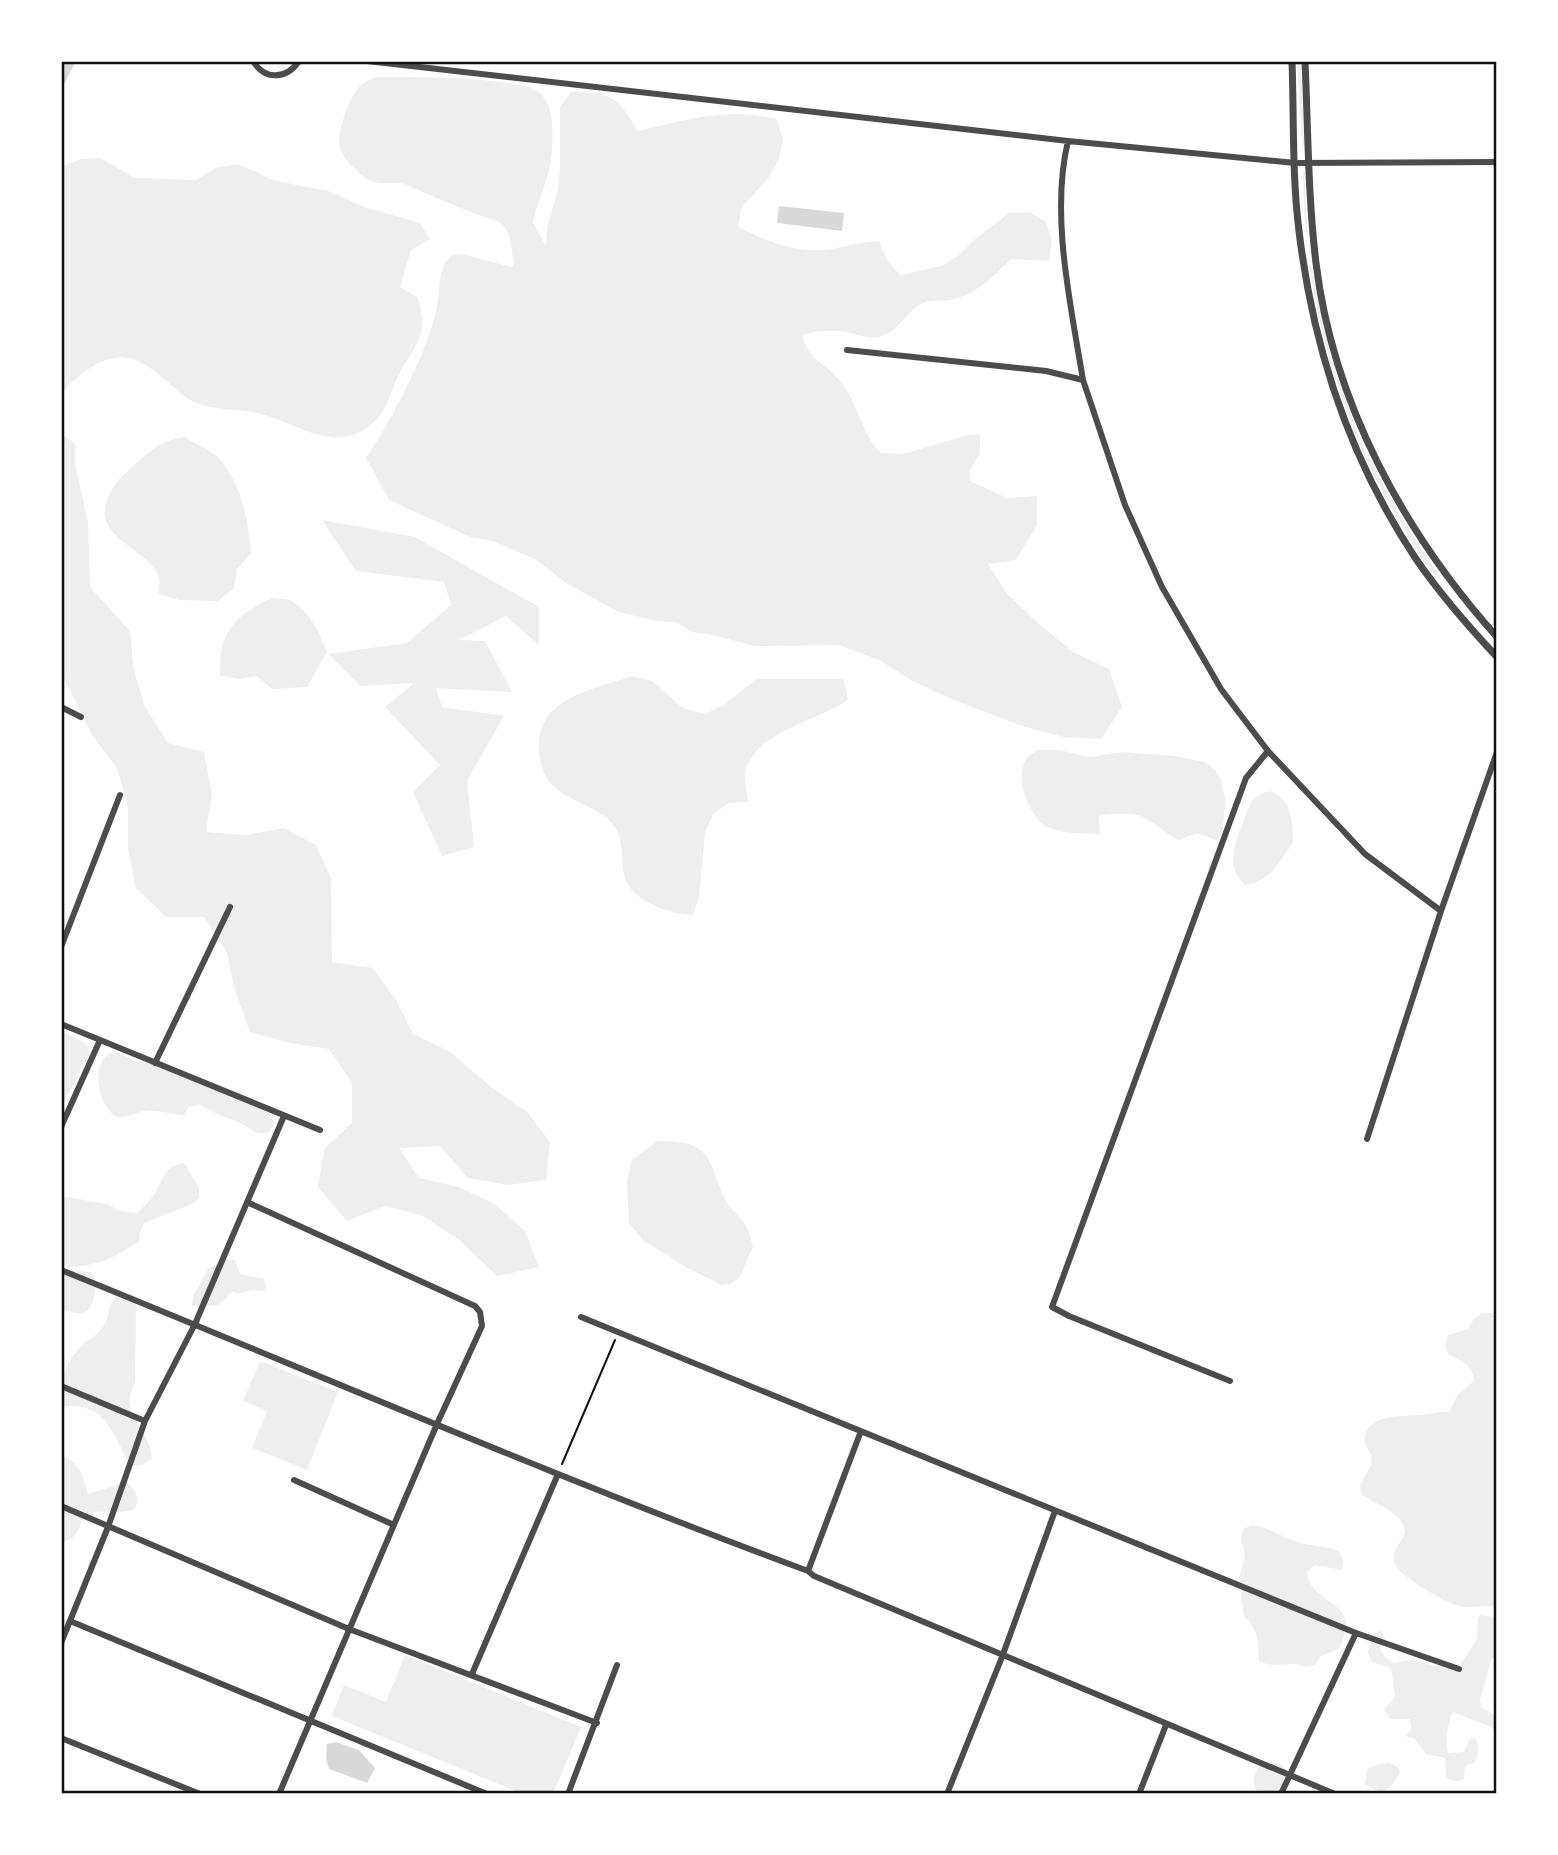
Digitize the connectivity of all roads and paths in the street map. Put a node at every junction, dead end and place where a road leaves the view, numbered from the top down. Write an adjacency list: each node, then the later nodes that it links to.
1 (253, 61): 2 (street)
2 (299, 61)
3 (367, 61): 6 (street)
4 (1292, 61): 8 (street)
5 (1305, 61): 9 (street)
6 (1068, 141): 8 (street); 11 (street)
7 (1497, 162): 9 (street)
8 (1295, 163): 9 (street); 13 (street)
9 (1309, 163): 12 (street)
10 (847, 350): 11 (street)
11 (1083, 380): 16 (street)
12 (1497, 637)
13 (1497, 657)
14 (61, 707): 15 (street)
15 (81, 717)
16 (1268, 751): 20 (street); 34 (street)
17 (1497, 752): 20 (street)
18 (120, 795): 21 (street)
19 (230, 907): 24 (street)
20 (1441, 911): 28 (street)
21 (61, 947)
22 (61, 1024): 23 (street)
23 (100, 1040): 24 (street); 26 (street)
24 (155, 1063): 25 (street)
25 (284, 1116): 27 (street); 29 (street)
26 (61, 1127)
27 (320, 1130)
28 (1367, 1139)
29 (247, 1202): 32 (street); 37 (street)
30 (61, 1270): 32 (street)
31 (581, 1317): 33 (street)
32 (195, 1324): 36 (street); 37 (street)
33 (618, 1333): 38 (street); 39 (path)
34 (1230, 1381)
35 (61, 1386): 36 (street)
36 (145, 1421): 44 (street)
37 (438, 1424): 39 (street); 43 (street)
38 (861, 1432): 42 (street); 45 (street)
39 (558, 1474): 45 (street); 53 (street)
40 (294, 1480): 43 (street)
41 (61, 1506): 44 (street)
42 (1055, 1511): 48 (street); 50 (street)
43 (394, 1525): 47 (street)
44 (108, 1527): 46 (street); 47 (street)
45 (808, 1571): 50 (street)
46 (71, 1621): 49 (street); 54 (street)
47 (349, 1629): 53 (street); 54 (street)
48 (1356, 1633): 52 (street); 58 (street)
49 (61, 1643)
50 (1002, 1657): 56 (street); 63 (street)
51 (617, 1665): 55 (street)
52 (1459, 1669)
53 (472, 1674): 55 (street)
54 (311, 1720): 60 (street); 61 (street)
55 (597, 1723): 62 (street)
56 (1166, 1725): 58 (street); 64 (street)
57 (61, 1738): 59 (street)
58 (1289, 1775): 65 (street); 66 (street)
59 (200, 1794)
60 (279, 1794)
61 (487, 1794)
62 (569, 1794)
63 (947, 1794)
64 (1139, 1794)
65 (1281, 1794)
66 (1335, 1794)

